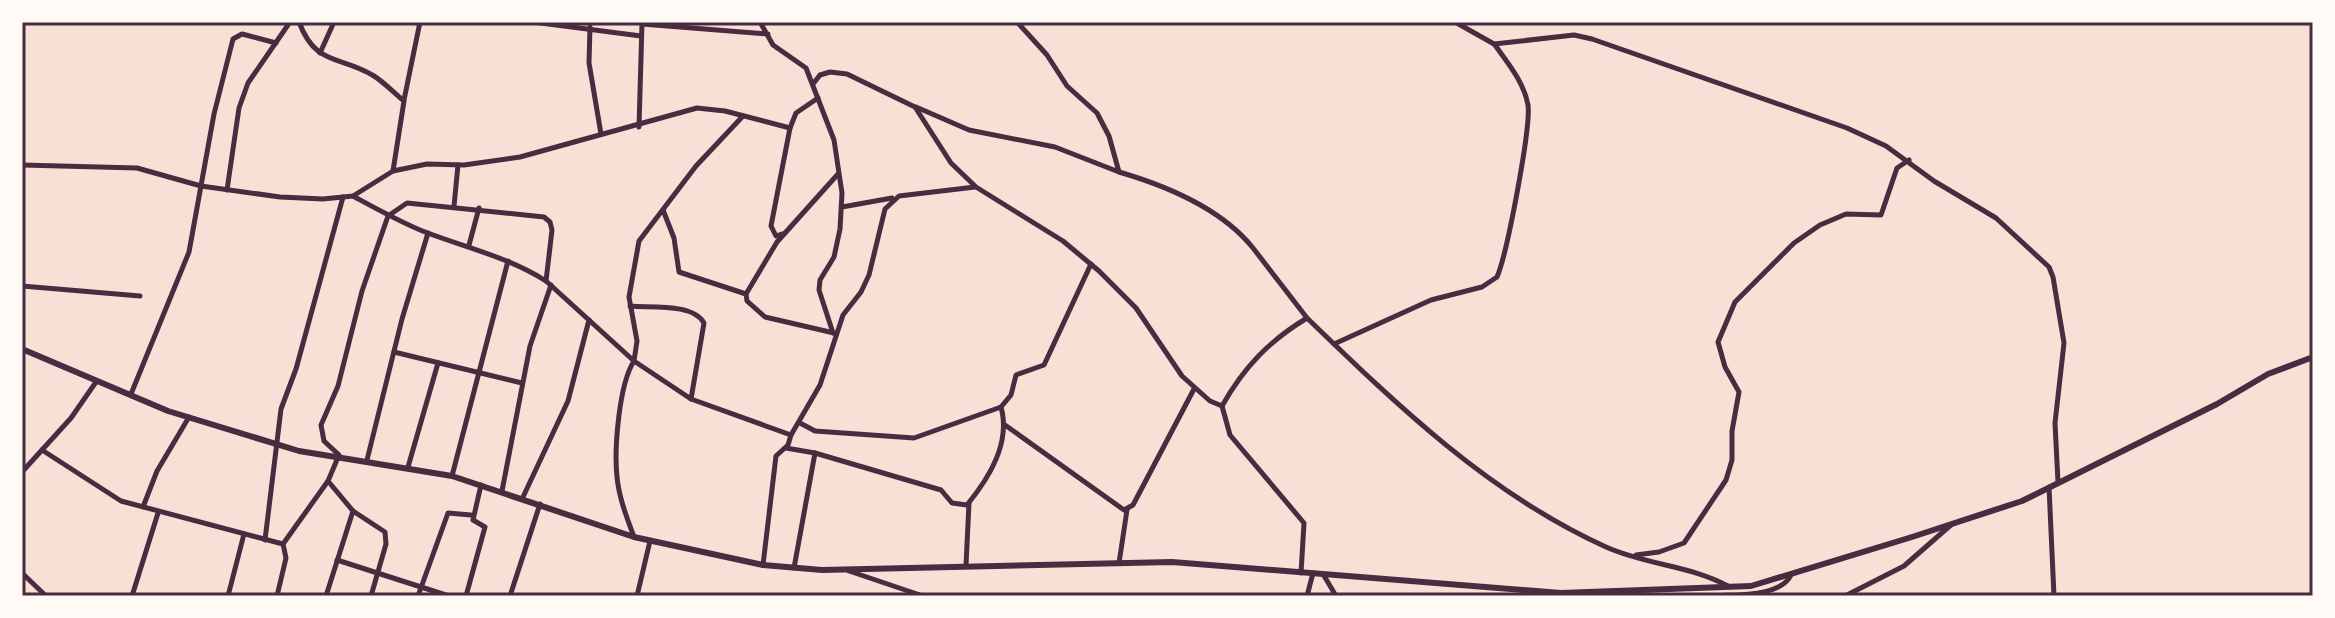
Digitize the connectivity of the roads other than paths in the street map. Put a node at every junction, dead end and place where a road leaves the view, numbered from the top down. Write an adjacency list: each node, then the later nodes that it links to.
1 (290, 22): 13 (street)
2 (299, 22): 15 (street)
3 (334, 22): 15 (street)
4 (420, 22): 18 (street)
5 (533, 22): 10 (street)
6 (760, 22): 11 (street)
7 (1017, 22): 28 (street)
8 (1455, 22): 14 (street)
9 (642, 23): 11 (street); 12 (street)
10 (590, 27): 12 (street); 23 (street)
11 (768, 34): 16 (street)
12 (641, 36): 21 (street)
13 (276, 43): 30 (street); 32 (street)
14 (1494, 44): 24 (street); 54 (street)
15 (320, 53): 18 (street)
16 (813, 84): 17 (street); 19 (street)
17 (818, 98): 22 (street); 29 (street)
18 (404, 101): 27 (street)
19 (915, 107): 28 (street); 31 (street)
20 (743, 115): 21 (street); 22 (street); 39 (street)
21 (639, 127): 23 (street)
22 (790, 128): 42 (street)
23 (601, 134): 26 (street)
24 (1909, 160): 82 (street); 100 (street)
25 (22, 165): 30 (street)
26 (458, 165): 27 (street); 36 (street)
27 (393, 171): 33 (street)
28 (1119, 172): 51 (street)
29 (839, 173): 37 (street); 42 (street)
30 (201, 186): 32 (street); 64 (street)
31 (976, 187): 34 (street); 45 (street)
32 (227, 190): 35 (street)
33 (353, 196): 35 (street); 40 (street)
34 (899, 196): 37 (street); 53 (street)
35 (343, 197): 72 (street)
36 (454, 206): 38 (street); 40 (street)
37 (842, 207): 53 (street)
38 (479, 208): 43 (street); 46 (street)
39 (663, 210): 48 (street); 50 (street)
40 (388, 216): 41 (street); 76 (street)
41 (428, 233): 43 (street); 56 (street)
42 (786, 233): 48 (street)
43 (469, 245): 44 (street)
44 (508, 261): 46 (street); 60 (street)
45 (1091, 264): 63 (street); 67 (street)
46 (549, 283): 52 (street); 62 (street)
47 (22, 286): 49 (street)
48 (746, 294): 53 (street)
49 (140, 296)
50 (630, 306): 58 (street); 65 (street)
51 (1307, 318): 54 (street); 66 (street)
52 (589, 320): 58 (street); 86 (street)
53 (835, 334): 69 (street)
54 (1334, 344): 100 (street)
55 (22, 349): 61 (street)
56 (394, 352): 59 (street); 77 (street)
57 (2313, 359): 82 (street)
58 (634, 361): 65 (street); 96 (street)
59 (438, 363): 60 (street); 78 (street)
60 (480, 373): 62 (street); 80 (street)
61 (96, 382): 64 (street); 74 (street)
62 (522, 383): 85 (street)
63 (1194, 389): 66 (street); 90 (street)
64 (131, 394): 68 (street)
65 (691, 399): 71 (street)
66 (1222, 406): 109 (street)
67 (1001, 407): 69 (street); 70 (street)
68 (189, 417): 72 (street); 89 (street)
69 (800, 423): 71 (street)
70 (1005, 425): 88 (street); 90 (street)
71 (791, 435): 73 (street)
72 (279, 444): 76 (street); 97 (street)
73 (785, 447): 75 (street); 103 (street)
74 (42, 450): 79 (street); 89 (street)
75 (815, 453): 88 (street); 105 (street)
76 (339, 455): 77 (street); 81 (street)
77 (367, 460): 78 (street)
78 (408, 467): 80 (street)
79 (22, 472)
80 (452, 476): 83 (street)
81 (328, 481): 91 (street); 99 (street)
82 (2058, 482): 84 (street)
83 (481, 484): 85 (street); 93 (street)
84 (2049, 486): 94 (street); 131 (street)
85 (502, 491): 86 (street)
86 (523, 497): 87 (street)
87 (540, 503): 96 (street); 124 (street)
88 (969, 503): 104 (street)
89 (143, 507): 92 (street)
90 (1127, 509): 102 (street)
91 (353, 511): 101 (street); 107 (street)
92 (158, 513): 95 (street); 116 (street)
93 (471, 515): 113 (street); 123 (street)
94 (1952, 524): 112 (street); 130 (street)
95 (244, 534): 97 (street); 117 (street)
96 (634, 537): 98 (street)
97 (265, 540): 99 (street)
98 (650, 541): 103 (street); 125 (street)
99 (283, 544): 118 (street)
100 (1629, 555): 114 (street)
101 (337, 560): 107 (street); 119 (street)
102 (1119, 563): 104 (street); 109 (street)
103 (763, 565): 105 (street)
104 (966, 565): 106 (street)
105 (794, 568): 106 (street)
106 (844, 569): 126 (street)
107 (379, 571): 113 (street); 120 (street)
108 (22, 573): 115 (street)
109 (1301, 573): 110 (street)
110 (1313, 573): 111 (street); 127 (street)
111 (1323, 574): 114 (street); 128 (street)
112 (1791, 575): 114 (street); 129 (street)
113 (422, 586): 121 (street); 122 (street)
114 (1728, 586)
115 (46, 596)
116 (132, 596)
117 (228, 596)
118 (277, 596)
119 (326, 596)
120 (371, 596)
121 (418, 596)
122 (449, 596)
123 (466, 596)
124 (510, 596)
125 (637, 596)
126 (923, 596)
127 (1307, 596)
128 (1336, 596)
129 (1710, 596)
130 (1845, 596)
131 (2054, 596)

